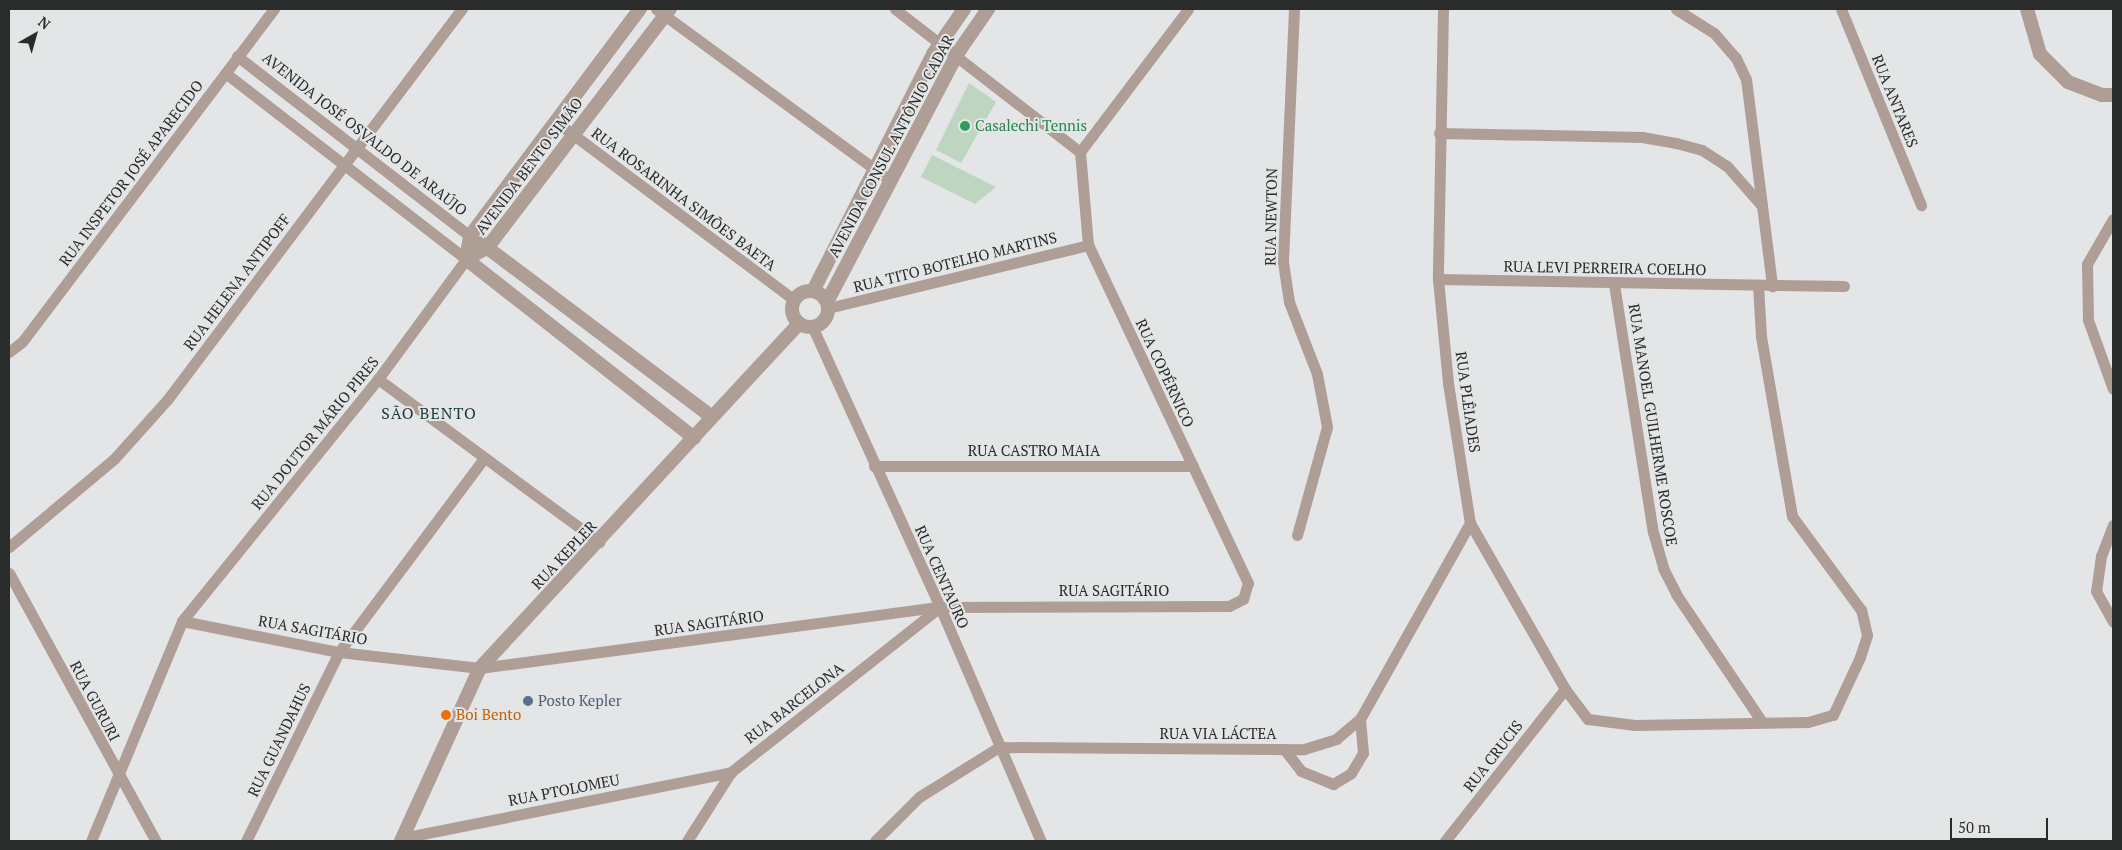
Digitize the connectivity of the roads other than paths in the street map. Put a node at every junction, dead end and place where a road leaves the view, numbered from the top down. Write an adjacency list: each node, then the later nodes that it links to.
1 (274, 9): 16 (street, RUA INSPETOR JOSÉ APARECIDO)
2 (462, 9): 22 (street, RUA HELENA ANTIPOFF)
3 (640, 9): 19 (street, AVENIDA BENTO SIMÃO)
4 (896, 9): 14 (street)
5 (964, 9): 14 (street, AVENIDA CONSUL ANTÔNIO CADAR)
6 (988, 9): 15 (street, AVENIDA CONSUL ANTÔNIO CADAR)
7 (1188, 9): 23 (street)
8 (1294, 9): 53 (street, RUA NEWTON)
9 (1443, 9): 21 (street, RUA PLÊIADES)
10 (1676, 9): 28 (street)
11 (1841, 9): 27 (street, RUA ANTARES)
12 (2027, 9): 18 (street)
13 (664, 11): 20 (street, AVENIDA BENTO SIMÃO); 25 (street)
14 (939, 42): 15 (street); 25 (street, AVENIDA CONSUL ANTÔNIO CADAR)
15 (957, 54): 23 (street); 26 (street, AVENIDA CONSUL ANTÔNIO CADAR)
16 (238, 56): 17 (street, RUA INSPETOR JOSÉ APARECIDO); 22 (street, AVENIDA JOSÉ OSVALDO DE ARAÚJO)
17 (225, 73): 24 (street); 43 (street, RUA INSPETOR JOSÉ APARECIDO)
18 (2113, 95)
19 (555, 121): 20 (street, RUA ROSARINHA SIMÕES BAETA); 30 (street, AVENIDA BENTO SIMÃO)
20 (574, 133): 32 (street, AVENIDA BENTO SIMÃO); 40 (street, RUA ROSARINHA SIMÕES BAETA)
21 (1439, 133): 28 (street); 34 (street, RUA PLÊIADES)
22 (357, 148): 24 (street, RUA HELENA ANTIPOFF); 30 (street, AVENIDA JOSÉ OSVALDO DE ARAÚJO)
23 (1080, 152): 31 (street, RUA COPÉRNICO)
24 (344, 164): 33 (street); 55 (street, RUA HELENA ANTIPOFF)
25 (876, 172): 26 (street); 39 (street, AVENIDA CONSUL ANTÔNIO CADAR)
26 (890, 180): 41 (street, AVENIDA CONSUL ANTÔNIO CADAR)
27 (1921, 205)
28 (1762, 206): 37 (street)
29 (2113, 219): 45 (street)
30 (470, 236): 32 (street, AVENIDA JOSÉ OSVALDO DE ARAÚJO); 33 (street, AVENIDA BENTO SIMÃO)
31 (1088, 245): 41 (street, RUA TITO BOTELHO MARTINS); 50 (street, RUA COPÉRNICO)
32 (487, 248): 33 (street, AVENIDA BENTO SIMÃO); 46 (street, AVENIDA JOSÉ OSVALDO DE ARAÚJO)
33 (466, 259): 44 (street, RUA DOUTOR MÁRIO PIRES); 47 (street)
34 (1438, 279): 35 (street, RUA LEVI PERREIRA COELHO); 51 (street, RUA PLÊIADES)
35 (1614, 284): 36 (street, RUA LEVI PERREIRA COELHO); 65 (street, RUA MANOEL GUILHERME ROSCOE)
36 (1758, 286): 37 (street, RUA LEVI PERREIRA COELHO); 65 (street, RUA PLÊIADES)
37 (1772, 286): 38 (street, RUA LEVI PERREIRA COELHO)
38 (1844, 286)
39 (813, 291): 40 (street); 41 (street)
40 (794, 300): 42 (street)
41 (828, 305): 42 (street)
42 (806, 324): 46 (street, RUA KEPLER); 49 (street, RUA CENTAURO)
43 (9, 352)
44 (378, 379): 48 (street); 59 (street, RUA DOUTOR MÁRIO PIRES)
45 (2113, 389)
46 (712, 417): 47 (street, RUA KEPLER)
47 (694, 438): 54 (street, RUA KEPLER)
48 (484, 458): 54 (street); 61 (street, RUA GUANDAHUS)
49 (874, 466): 50 (street, RUA CASTRO MAIA); 58 (street, RUA CENTAURO)
50 (1193, 466): 57 (street, RUA COPÉRNICO)
51 (1470, 523): 63 (street, RUA PLÊIADES); 64 (street, RUA VIA LÁCTEA)
52 (2113, 525): 60 (street)
53 (1297, 535)
54 (599, 542): 62 (street, RUA KEPLER)
55 (9, 547)
56 (9, 574): 69 (street, RUA GURURI)
57 (1243, 599): 58 (street, RUA SAGITÁRIO)
58 (940, 607): 62 (street, RUA SAGITÁRIO); 66 (street, RUA CENTAURO); 68 (street, RUA BARCELONA)
59 (182, 621): 61 (street, RUA SAGITÁRIO); 69 (street, RUA DOUTOR MÁRIO PIRES)
60 (2113, 622)
61 (339, 652): 62 (street, RUA SAGITÁRIO); 73 (street, RUA GUANDAHUS)
62 (480, 668): 70 (street, RUA KEPLER)
63 (1565, 689): 65 (street, RUA PLÊIADES); 77 (street, RUA CRUCIS)
64 (1360, 719): 67 (street, RUA VIA LÁCTEA); 67 (street)
65 (1762, 722)
66 (999, 747): 67 (street, RUA VIA LÁCTEA); 75 (street); 76 (street, RUA CENTAURO)
67 (1284, 749)
68 (731, 772): 70 (street, RUA PTOLOMEU); 74 (street, RUA BARCELONA)
69 (119, 777): 71 (street, RUA DOUTOR MÁRIO PIRES); 72 (street, RUA GURURI)
70 (401, 840)
71 (91, 841)
72 (156, 841)
73 (246, 841)
74 (687, 841)
75 (875, 841)
76 (1041, 841)
77 (1445, 841)

